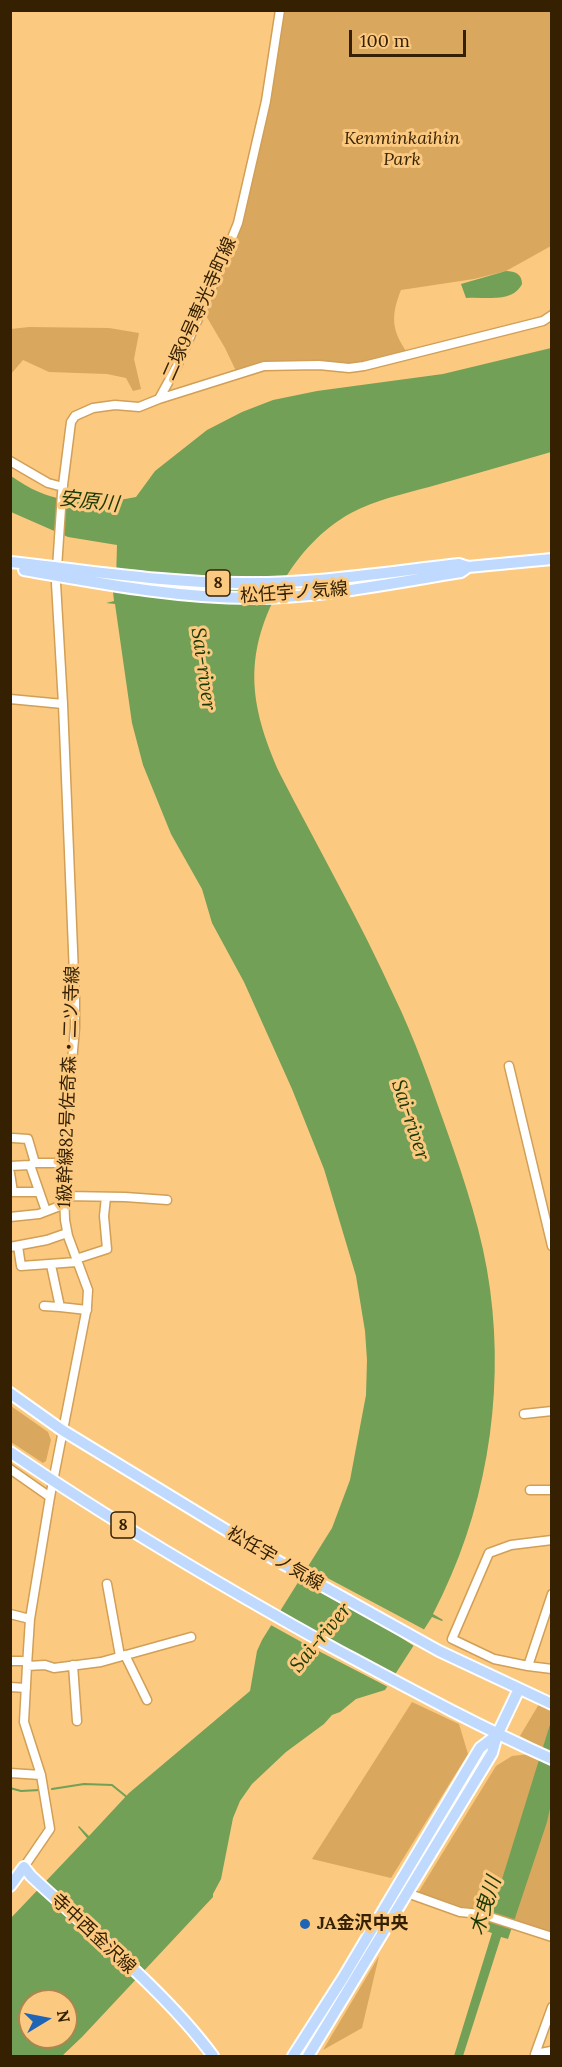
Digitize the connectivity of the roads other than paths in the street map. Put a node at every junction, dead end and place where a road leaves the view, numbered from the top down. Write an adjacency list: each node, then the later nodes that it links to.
1 (280, 10): 3 (street, 二塚9号専光寺町線)
2 (552, 315): 3 (street)
3 (159, 399): 5 (street, 二塚9号専光寺町線)
4 (10, 461): 5 (street)
5 (62, 490): 10 (street, 二塚9号専光寺町線)
6 (552, 559): 9 (main road, 松任宇ノ気線 / 8)
7 (10, 562): 10 (main road, 松任宇ノ気線 / 8)
8 (10, 567): 10 (main road, 松任宇ノ気線 / 8)
9 (468, 567): 11 (main road, 松任宇ノ気線 / 8); 11 (main road, 松任宇ノ気線 / 8)
10 (57, 571): 11 (main road, 松任宇ノ気線 / 8); 13 (street, 1級幹線82号佐奇森・二ツ寺線)
11 (98, 577)
12 (10, 699): 13 (street)
13 (63, 704): 16 (street, 1級幹線82号佐奇森・二ツ寺線)
14 (509, 1066): 27 (street)
15 (13, 1138): 17 (street)
16 (63, 1162): 17 (street); 22 (street, 1級幹線82号佐奇森・二ツ寺線)
17 (32, 1164): 18 (street); 20 (street)
18 (10, 1166)
19 (10, 1173): 20 (street)
20 (39, 1192): 24 (street)
21 (106, 1197): 22 (street); 23 (street); 29 (street)
22 (65, 1200): 24 (street); 26 (street, 1級幹線82号佐奇森・二ツ寺線)
23 (167, 1200)
24 (46, 1211): 25 (street)
25 (10, 1217)
26 (67, 1233): 28 (street); 29 (street, 1級幹線82号佐奇森・二ツ寺線)
27 (552, 1246)
28 (14, 1247): 30 (street)
29 (77, 1260): 30 (street); 33 (street, 1級幹線82号佐奇森・二ツ寺線)
30 (51, 1265): 32 (street)
31 (44, 1306): 32 (street)
32 (60, 1307): 33 (street)
33 (87, 1310): 37 (street, 1級幹線82号佐奇森・二ツ寺線)
34 (10, 1394): 37 (main road, 松任宇ノ気線)
35 (552, 1411): 36 (street)
36 (524, 1414)
37 (62, 1430): 40 (street, 1級幹線82号佐奇森・二ツ寺線); 58 (main road, 松任宇ノ気線)
38 (10, 1452): 40 (main road, 8)
39 (10, 1469): 43 (street)
40 (53, 1480): 43 (street, 1級幹線82号佐奇森・二ツ寺線); 62 (main road, 8)
41 (530, 1490): 42 (street)
42 (552, 1490)
43 (50, 1497): 48 (street, 1級幹線82号佐奇森・二ツ寺線)
44 (552, 1540): 54 (street)
45 (107, 1584): 50 (street)
46 (552, 1594): 54 (street)
47 (10, 1614): 48 (street)
48 (30, 1619): 52 (street, 1級幹線82号佐奇森・二ツ寺線)
49 (191, 1637): 50 (street)
50 (123, 1656): 53 (street); 59 (street)
51 (10, 1661): 52 (street)
52 (27, 1663): 53 (street); 57 (street, 1級幹線82号佐奇森・二ツ寺線)
53 (73, 1665): 61 (street)
54 (528, 1666): 55 (street)
55 (552, 1669)
56 (10, 1687): 57 (street)
57 (26, 1688): 65 (street, 1級幹線82号佐奇森・二ツ寺線)
58 (519, 1689): 60 (main road, 松任宇ノ気線); 62 (main road)
59 (147, 1700)
60 (552, 1704)
61 (77, 1721)
62 (497, 1735): 63 (main road, 8); 68 (main road); 73 (main road)
63 (552, 1759)
64 (10, 1773): 65 (street)
65 (41, 1775): 66 (street, 1級幹線82号佐奇森・二ツ寺線)
66 (28, 1872): 67 (main road); 72 (main road, 寺中西金沢線)
67 (10, 1886)
68 (407, 1893): 69 (street); 74 (main road)
69 (552, 1937)
70 (552, 2007): 71 (street)
71 (551, 2052)
72 (213, 2056)
73 (294, 2056)
74 (308, 2056)

